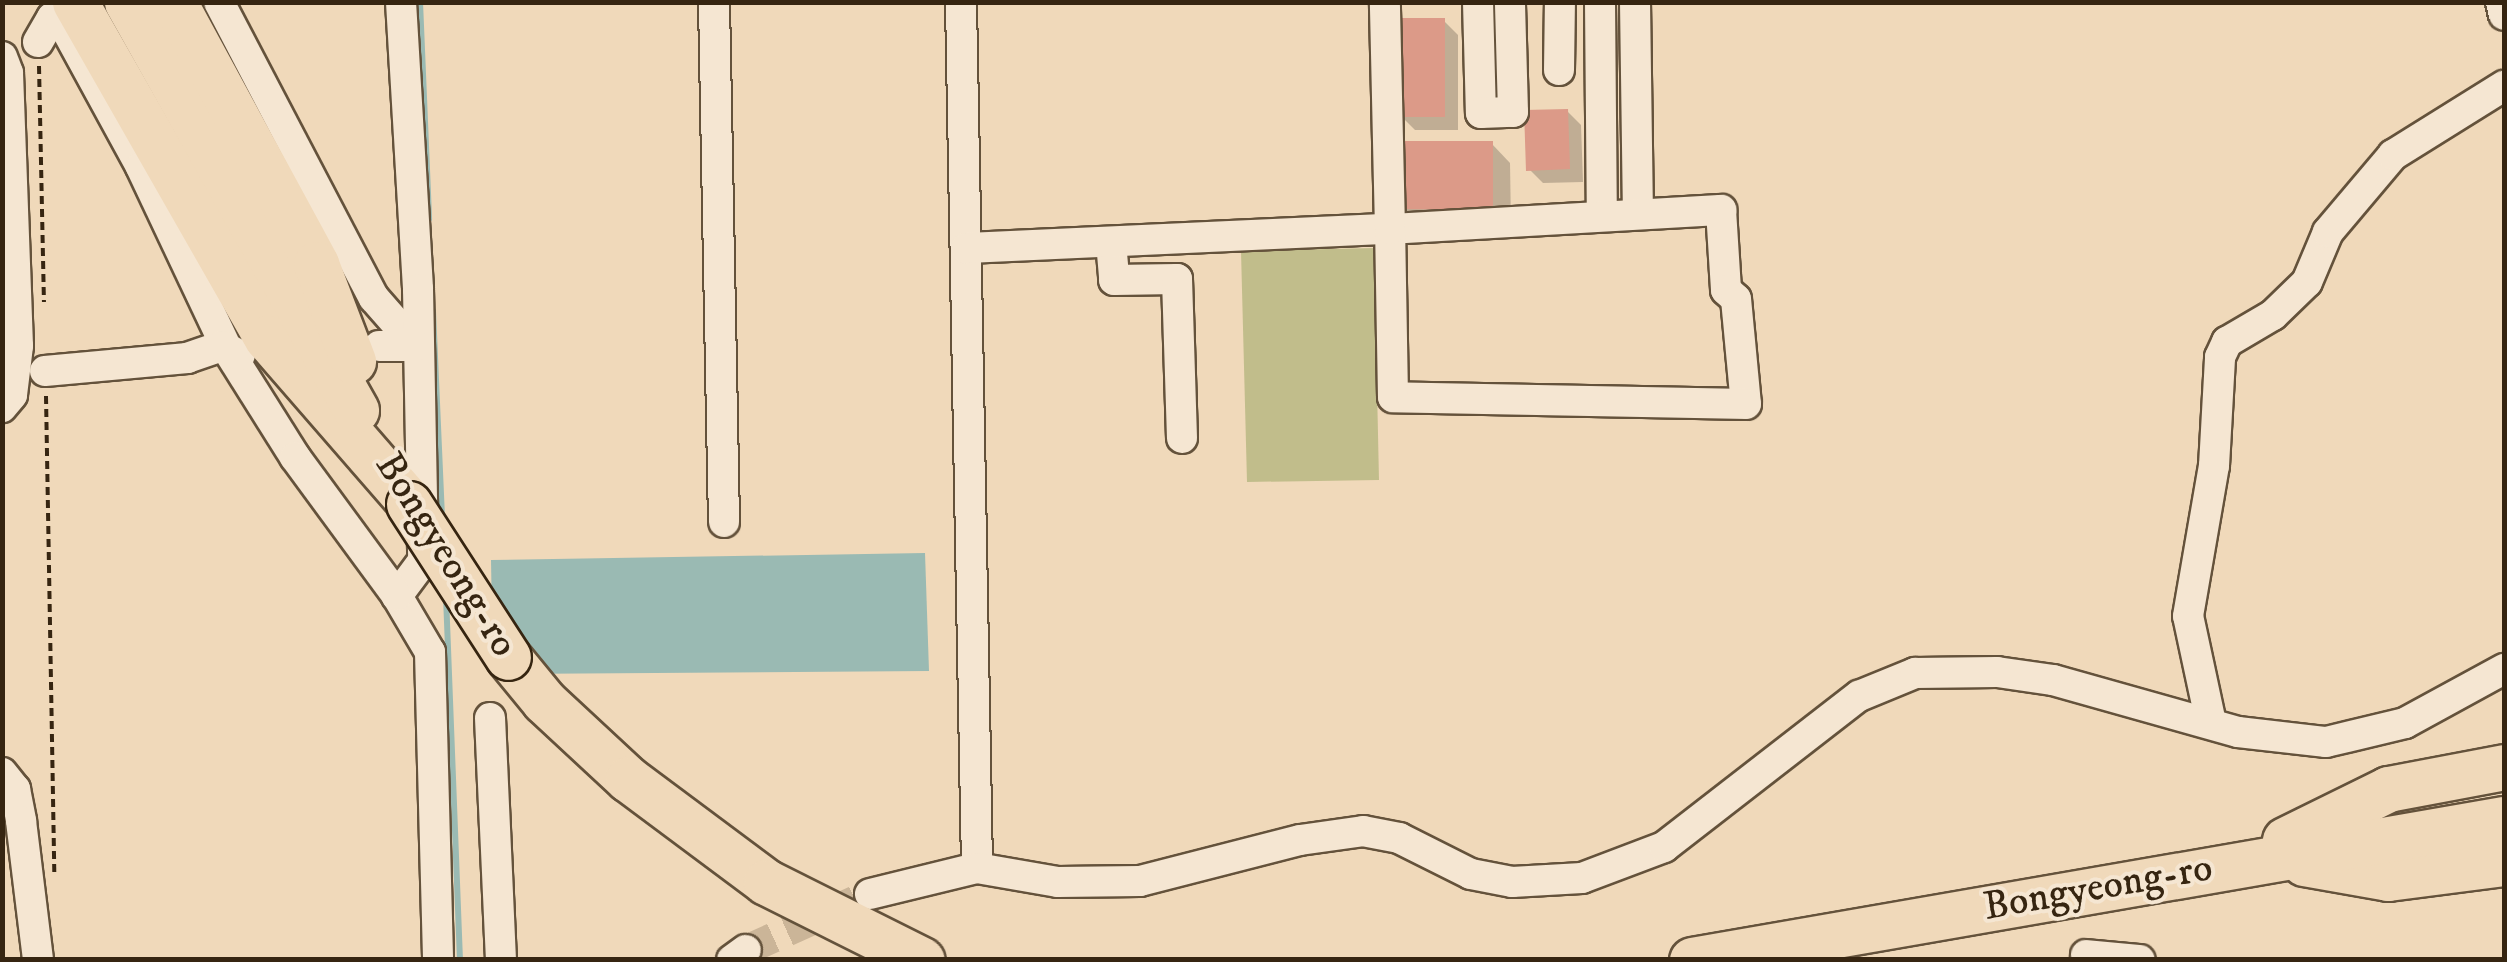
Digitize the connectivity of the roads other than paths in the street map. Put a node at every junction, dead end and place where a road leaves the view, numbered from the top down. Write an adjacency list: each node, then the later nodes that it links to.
1 (75, 2): 32 (highway)
2 (127, 2): 32 (highway, Bongyeong-ro)
3 (174, 2): 32 (highway)
4 (219, 2): 26 (street)
5 (401, 2): 26 (street)
6 (714, 2): 33 (street)
7 (961, 2): 24 (street)
8 (1385, 2): 22 (street)
9 (1478, 2): 10 (street)
10 (1510, 2)
11 (1560, 2): 18 (street)
12 (1600, 2): 21 (street)
13 (1635, 2): 20 (street)
14 (2501, 2): 15 (street)
15 (2504, 15)
16 (38, 42): 27 (street)
17 (2, 56): 30 (street)
18 (1559, 70)
19 (2504, 86): 37 (street)
20 (1638, 214): 21 (street); 22 (street)
21 (1602, 216): 22 (street)
22 (1390, 229): 23 (street)
23 (1111, 242): 24 (street); 31 (street)
24 (966, 248): 43 (street)
25 (379, 346): 26 (street)
26 (416, 346): 34 (street)
27 (227, 349): 28 (street); 29 (street); 34 (street)
28 (258, 356)
29 (45, 371)
30 (2, 407)
31 (1182, 438)
32 (408, 501): 49 (highway, Bongyeong-ro, bridge)
33 (724, 522)
34 (397, 596): 47 (street)
35 (2504, 669): 37 (street)
36 (490, 718): 48 (street)
37 (2211, 723): 43 (street)
38 (2504, 767): 41 (highway)
39 (2, 772): 46 (street)
40 (2504, 819): 41 (highway, Bongyeong-ro)
41 (2254, 860): 42 (highway); 50 (highway, Bongyeong-ro)
42 (2504, 863)
43 (977, 868): 44 (street)
44 (870, 894)
45 (2082, 958): 51 (street)
46 (38, 960)
47 (438, 960)
48 (501, 960)
49 (922, 960)
50 (1692, 960)
51 (2140, 960)

